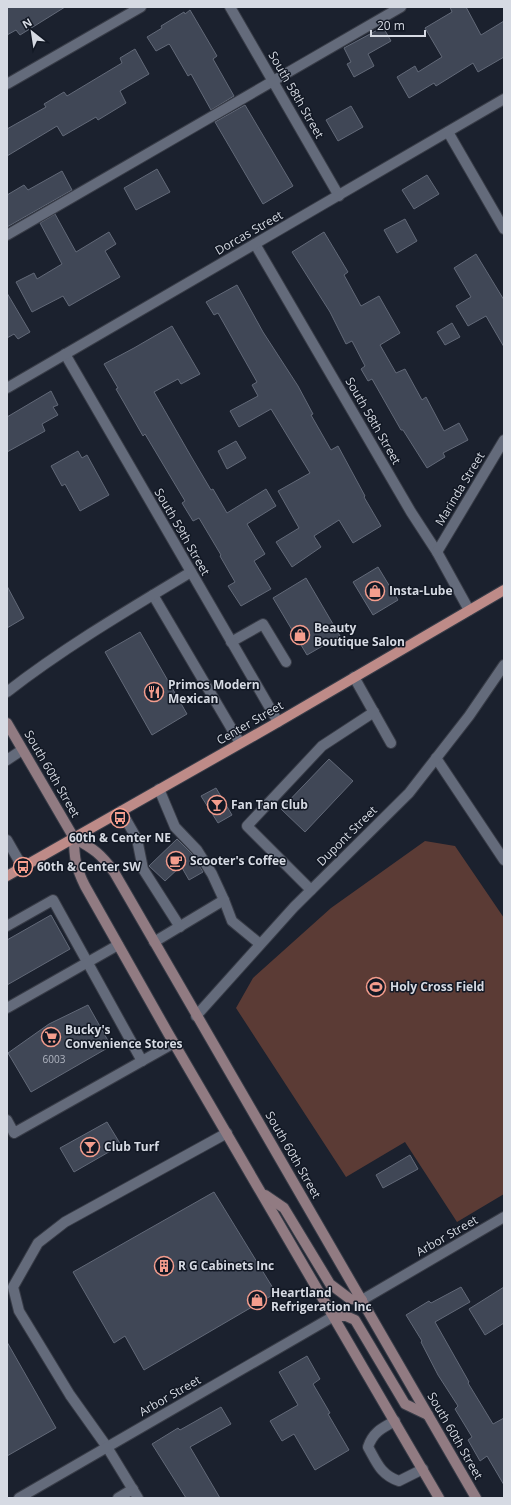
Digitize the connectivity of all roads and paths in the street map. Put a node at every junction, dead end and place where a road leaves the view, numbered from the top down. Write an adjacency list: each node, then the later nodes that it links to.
1 (141, 7): 5 (street)
2 (230, 7): 4 (street, South 58th Street)
3 (401, 7): 4 (street)
4 (272, 81): 8 (street, South 58th Street); 10 (street)
5 (7, 84)
6 (504, 99): 7 (street, Dorcas Street)
7 (448, 132): 8 (street, Dorcas Street); 9 (street)
8 (339, 196): 11 (street, Dorcas Street)
9 (504, 229)
10 (7, 235)
11 (256, 244): 12 (street, Dorcas Street); 15 (street, South 58th Street)
12 (65, 354): 13 (street, Dorcas Street); 16 (street, South 59th Street)
13 (7, 388)
14 (504, 440): 15 (street, Marinda Street)
15 (437, 552): 19 (street, South 58th Street)
16 (191, 572): 18 (street); 20 (street, South 59th Street)
17 (504, 590): 19 (main road, Center Street)
18 (153, 595): 24 (street); 28 (street)
19 (469, 610): 23 (main road, Center Street)
20 (231, 642): 21 (street); 26 (street, South 59th Street)
21 (286, 662)
22 (504, 665): 31 (street, Dupont Street)
23 (354, 677): 25 (street); 26 (main road, Center Street)
24 (7, 692)
25 (374, 712): 29 (street); 40 (street)
26 (278, 722): 28 (main road, Center Street)
27 (7, 723): 30 (main road, South 60th Street)
28 (240, 743): 33 (main road, Center Street)
29 (391, 743)
30 (22, 750): 32 (street); 35 (main road, South 60th Street)
31 (436, 758): 37 (street); 40 (street, Dupont Street)
32 (7, 760)
33 (159, 790): 34 (main road, Center Street); 41 (street)
34 (121, 811): 35 (main road, Center Street); 43 (street)
35 (74, 838): 38 (main road, Center Street); 44 (main road, South 60th Street); 46 (main road, South 60th Street)
36 (7, 840): 38 (street)
37 (504, 860)
38 (23, 868): 39 (main road, Center Street)
39 (7, 876)
40 (311, 890): 45 (street, Dupont Street)
41 (224, 900): 43 (street); 45 (street)
42 (7, 926): 47 (street)
43 (180, 927): 44 (street)
44 (154, 942): 49 (main road, South 60th Street)
45 (260, 944): 49 (street, Dupont Street)
46 (118, 945): 47 (street); 50 (main road, South 60th Street)
47 (88, 962): 48 (street); 51 (street)
48 (7, 1008)
49 (196, 1016): 56 (main road, South 60th Street)
50 (174, 1043): 51 (street); 53 (main road, South 60th Street)
51 (142, 1061): 52 (street)
52 (7, 1120)
53 (227, 1133): 54 (main road, South 60th Street); 60 (street)
54 (263, 1194): 56 (main road); 57 (main road, South 60th Street)
55 (504, 1217): 56 (street, Arbor Street)
56 (362, 1300): 58 (main road, South 60th Street)
57 (334, 1316): 58 (main road); 59 (main road, South 60th Street); 60 (street, Arbor Street)
58 (428, 1415): 67 (main road, South 60th Street)
59 (395, 1421): 61 (main road, South 60th Street); 61 (street)
60 (107, 1447): 62 (street); 63 (street, Arbor Street)
61 (423, 1469): 66 (main road, South 60th Street)
62 (133, 1489): 64 (street); 65 (street)
63 (19, 1498)
64 (118, 1498)
65 (138, 1498)
66 (439, 1498)
67 (476, 1498)

